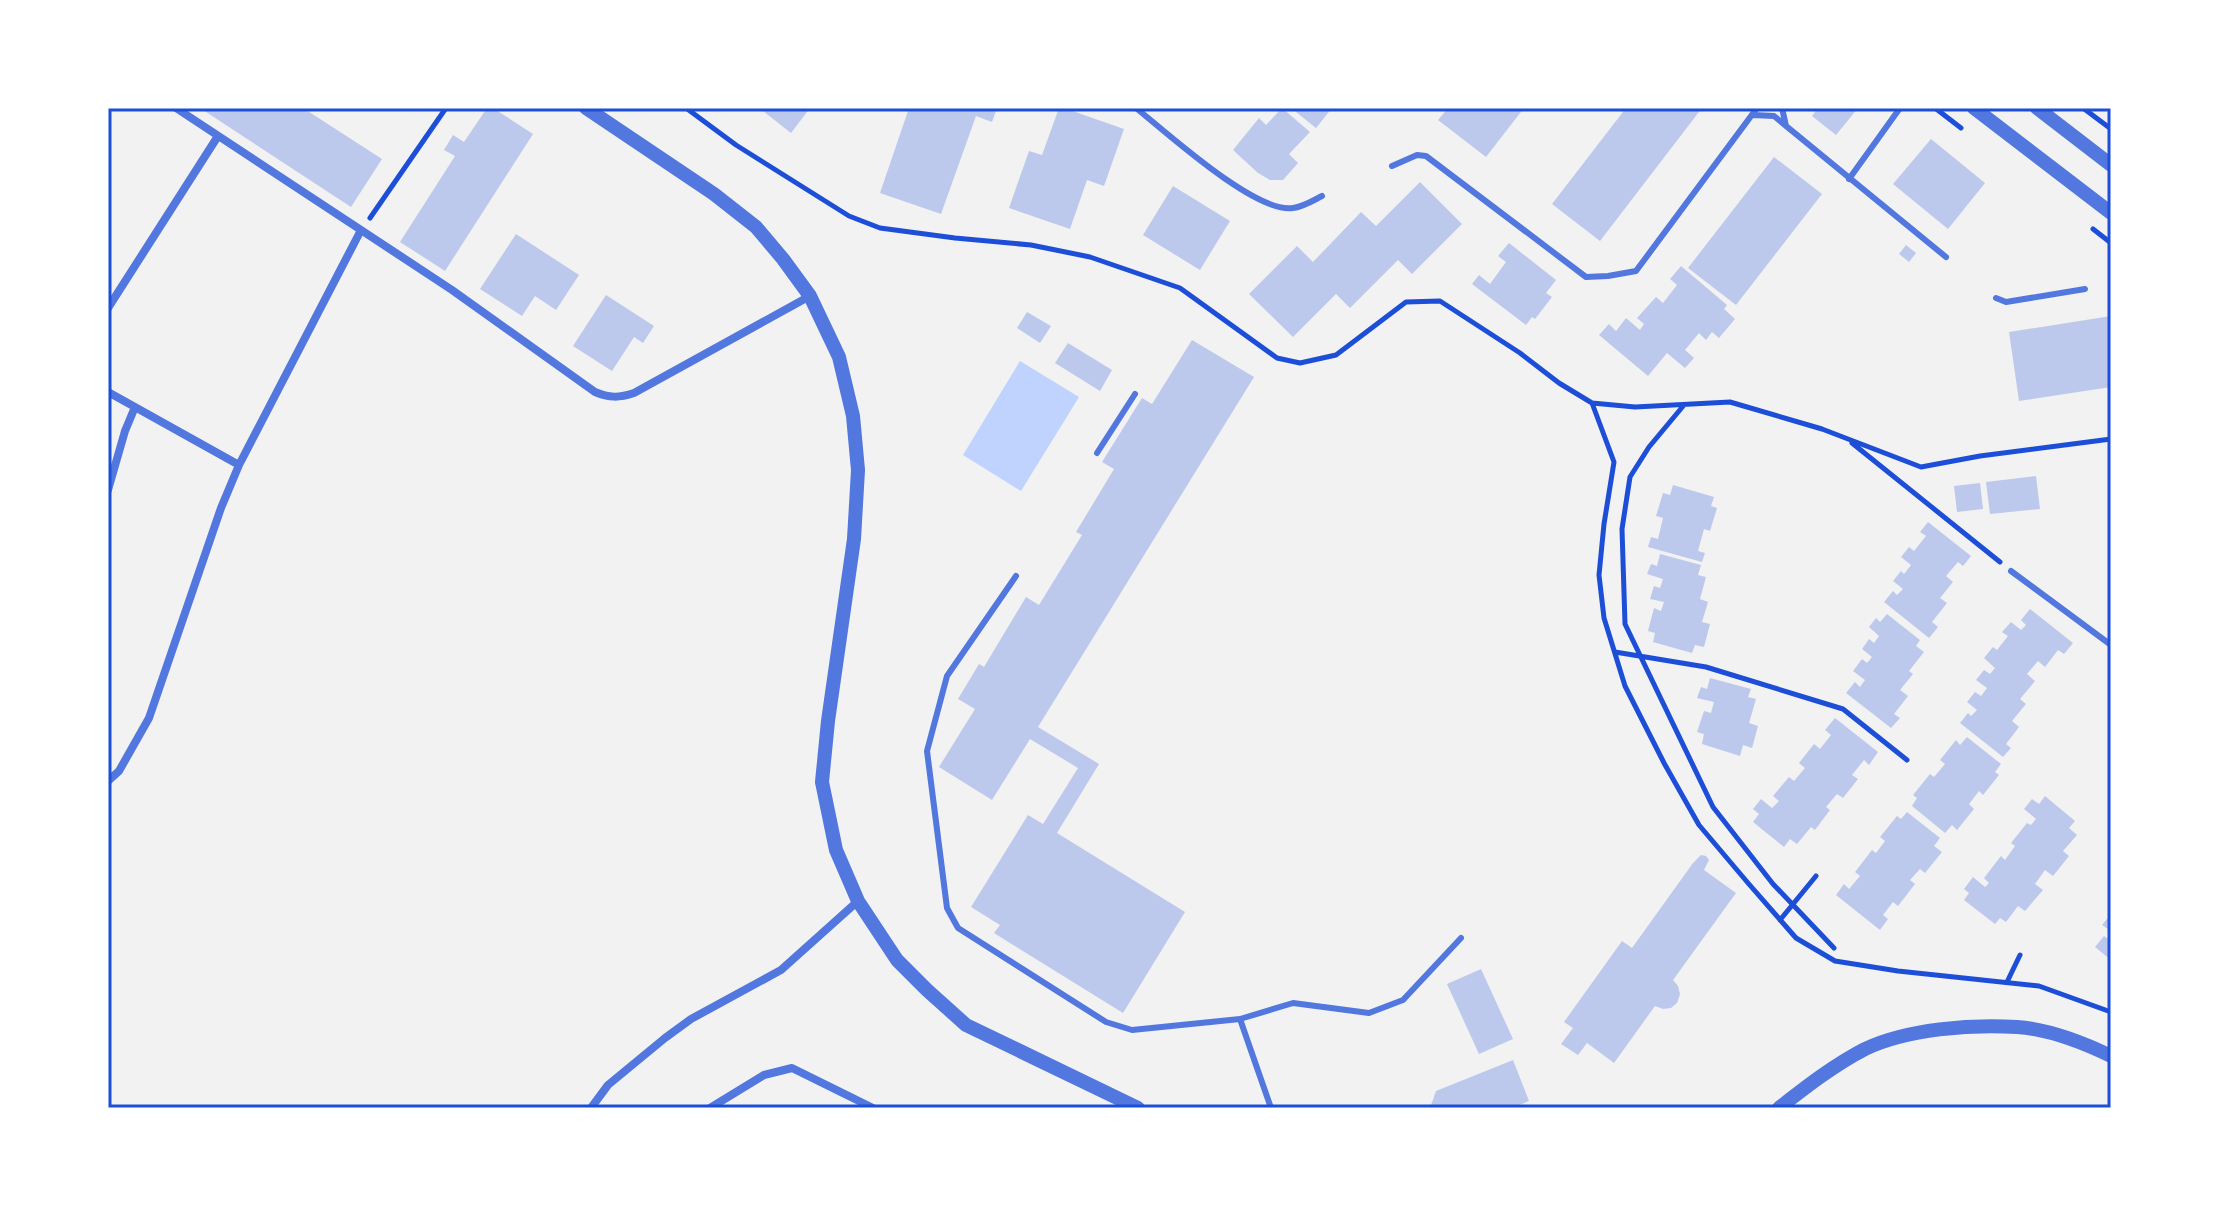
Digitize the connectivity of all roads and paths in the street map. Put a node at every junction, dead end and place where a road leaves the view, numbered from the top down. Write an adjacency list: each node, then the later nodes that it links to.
1 (176, 108): 14 (street)
2 (446, 108): 20 (path)
3 (586, 108): 23 (street)
4 (686, 108): 28 (path)
5 (1136, 108): 18 (lane)
6 (1782, 108): 12 (lane)
7 (1900, 108): 17 (lane)
8 (1974, 108): 19 (street)
9 (2037, 108): 15 (street)
10 (2083, 108): 13 (path)
11 (1755, 111): 12 (lane); 16 (lane)
12 (1786, 126): 17 (lane)
13 (2111, 129)
14 (218, 136): 20 (street); 25 (street)
15 (2111, 165)
16 (1392, 166)
17 (1849, 179): 21 (lane)
18 (1322, 196)
19 (2111, 213)
20 (360, 232): 23 (street); 34 (street)
21 (1946, 257)
22 (2085, 289): 24 (lane)
23 (810, 296): 44 (street)
24 (1996, 298)
25 (108, 308)
26 (108, 392): 30 (street)
27 (1135, 394): 33 (lane)
28 (1592, 403): 29 (path); 39 (path)
29 (1685, 404): 31 (path); 40 (path)
30 (135, 407): 34 (street); 35 (street)
31 (1849, 439): 32 (path); 36 (path)
32 (2111, 439)
33 (1097, 453)
34 (239, 465): 42 (street)
35 (108, 490)
36 (2011, 571): 38 (lane)
37 (1016, 576): 52 (lane)
38 (2111, 645)
39 (1615, 652): 40 (path); 46 (path)
40 (1639, 655): 41 (path); 45 (path)
41 (1907, 760)
42 (108, 781)
43 (1816, 876): 45 (path)
44 (858, 901): 54 (street); 57 (street)
45 (1793, 905): 46 (path); 48 (path)
46 (1780, 920): 50 (path)
47 (1461, 938): 52 (lane)
48 (1834, 948)
49 (2020, 955): 50 (path)
50 (2007, 982): 51 (path)
51 (2111, 1012)
52 (1240, 1019): 58 (lane)
53 (2111, 1056): 59 (street)
54 (591, 1108)
55 (710, 1108): 56 (street)
56 (873, 1108)
57 (1138, 1108)
58 (1271, 1108)
59 (1779, 1108)

